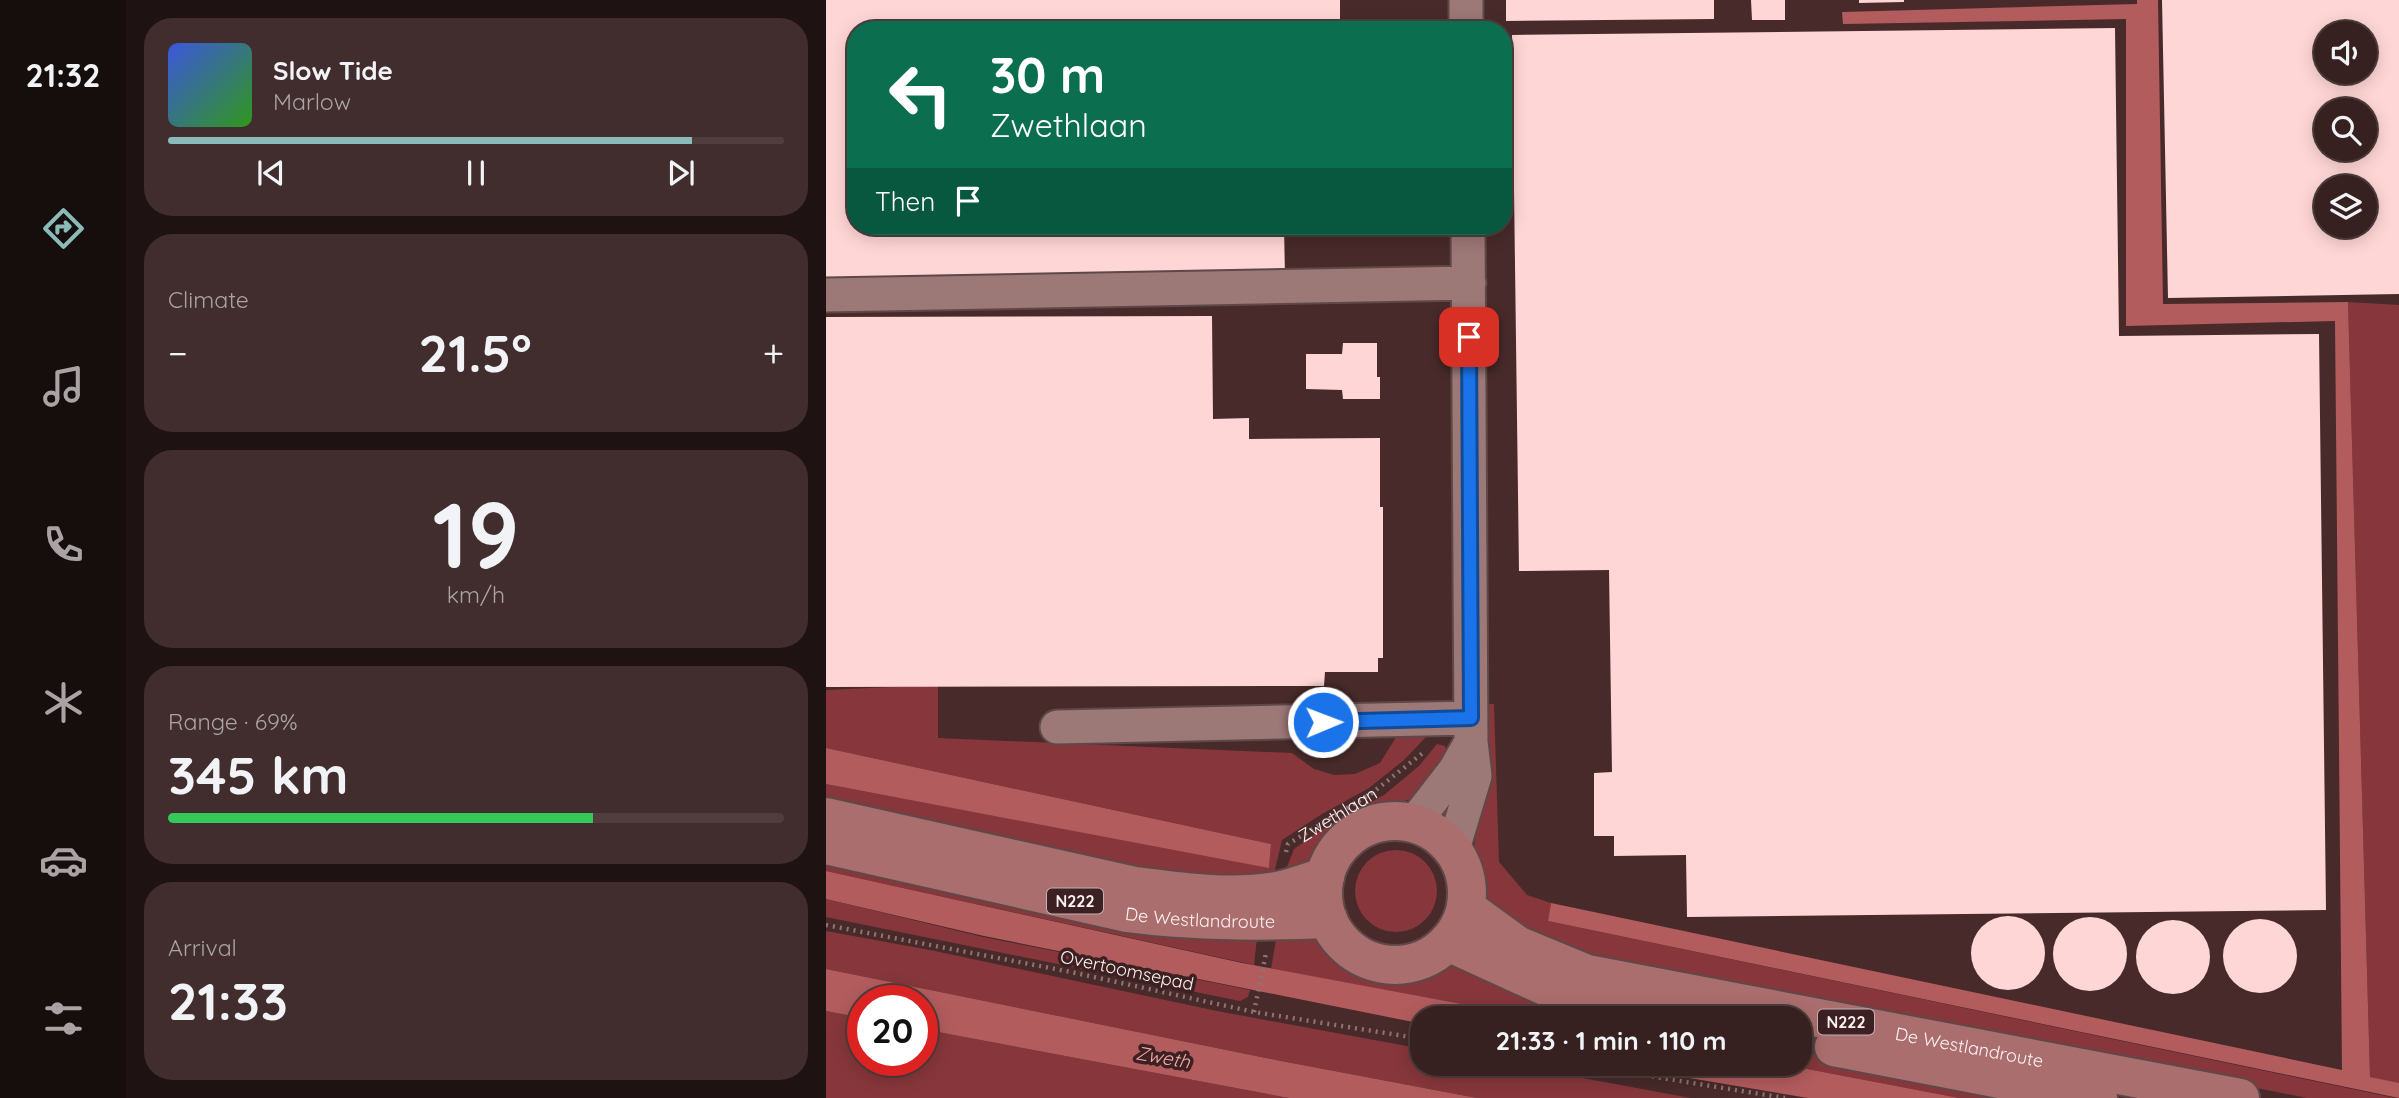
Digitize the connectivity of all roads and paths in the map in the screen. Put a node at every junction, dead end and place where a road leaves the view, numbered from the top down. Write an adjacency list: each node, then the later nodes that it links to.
1 (1466, 0): 2 (street)
2 (1466, 21)
3 (1468, 235): 4 (street)
4 (1469, 283): 5 (street); 6 (street)
5 (826, 295)
6 (1463, 726): 7 (street); 9 (street); 11 (street); 15 (path, Zwethlaan)
7 (1057, 727)
8 (826, 817): 15 (main road, De Westlandroute / N222)
9 (1415, 823): 11 (main road); 12 (main road)
10 (826, 845): 15 (main road, De Westlandroute / N222)
11 (1453, 849): 13 (main road)
12 (1325, 877): 14 (main road); 15 (main road, De Westlandroute / N222)
13 (1466, 908): 17 (main road); 25 (main road, De Westlandroute / N222)
14 (1328, 919): 15 (main road, De Westlandroute / N222); 17 (main road)
15 (1271, 923): 19 (path, Zwethlaan)
16 (826, 925): 19 (path, Overtoomsepad)
17 (1448, 942): 18 (main road)
18 (1615, 1006)
19 (1254, 1012): 20 (path, Overtoomsepad)
20 (1410, 1037)
21 (1812, 1043): 24 (main road, De Westlandroute / N222)
22 (1650, 1076): 23 (path)
23 (1785, 1098)
24 (2098, 1098)
25 (2241, 1098)

